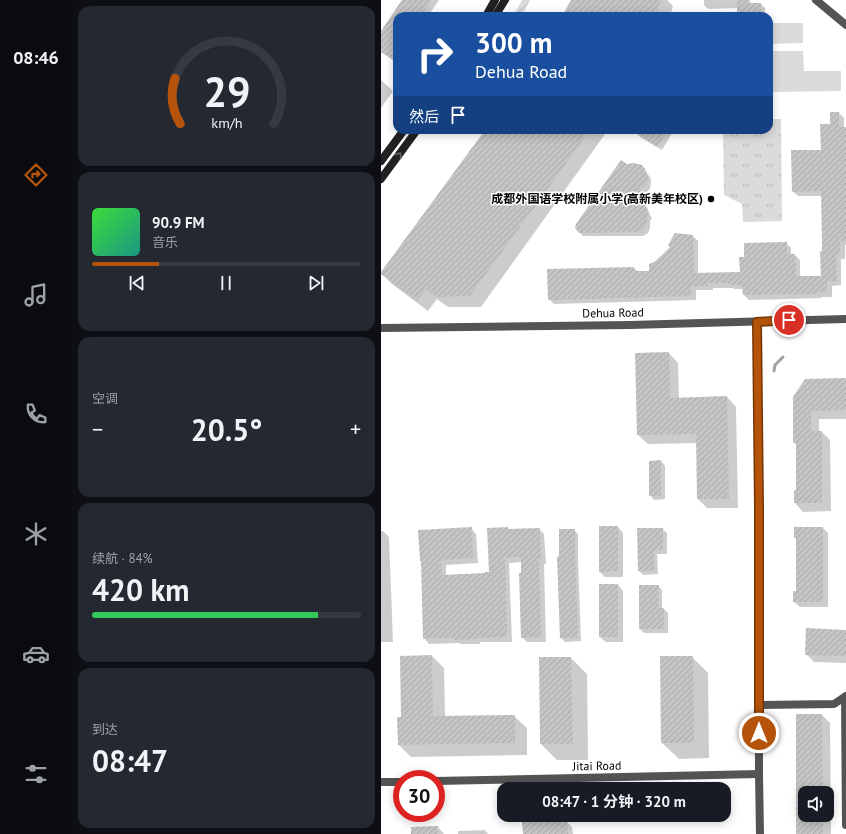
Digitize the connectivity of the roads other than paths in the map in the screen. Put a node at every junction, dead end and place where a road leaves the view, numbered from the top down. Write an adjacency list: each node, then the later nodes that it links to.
1 (495, 0): 4 (street)
2 (505, 0): 5 (street)
3 (816, 0): 6 (street)
4 (488, 12)
5 (498, 12)
6 (846, 25)
7 (401, 134): 9 (street)
8 (414, 134): 10 (street, one-way to 8)
9 (381, 161)
10 (381, 179)
11 (846, 319): 12 (street, Dehua Road)
12 (757, 322): 13 (street, Dehua Road); 16 (street)
13 (381, 328)
14 (845, 696): 15 (street); 17 (street)
15 (834, 704): 16 (street); 17 (street)
16 (759, 705): 18 (street)
17 (845, 710): 22 (street)
18 (759, 774): 19 (street, Jitai Road); 23 (street)
19 (445, 781)
20 (381, 782): 21 (street)
21 (393, 782)
22 (846, 825)
23 (760, 834)

